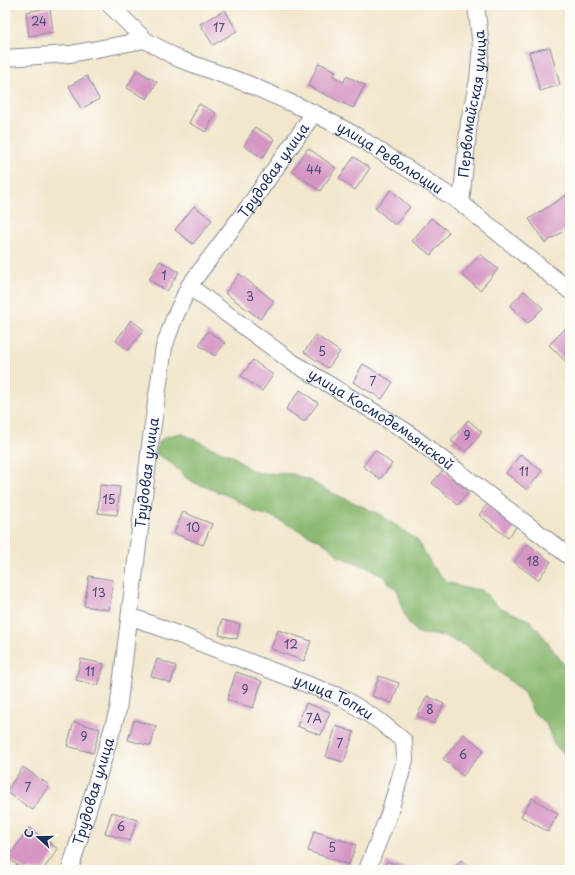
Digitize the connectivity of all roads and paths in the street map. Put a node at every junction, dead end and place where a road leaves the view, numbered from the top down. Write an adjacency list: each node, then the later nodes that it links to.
1 (110, 5): 3 (street, улица Революции)
2 (476, 5): 6 (street, Первомайская улица)
3 (145, 40): 4 (street); 5 (street, улица Революции)
4 (5, 58)
5 (314, 113): 6 (street, улица Революции); 7 (street, Трудовая улица)
6 (461, 203): 8 (street, улица Революции)
7 (189, 286): 9 (street, улица Космодемьянской); 10 (street, Трудовая улица)
8 (570, 291)
9 (570, 557)
10 (130, 616): 11 (street, Трудовая улица); 12 (street, улица Топки)
11 (70, 870)
12 (367, 870)

